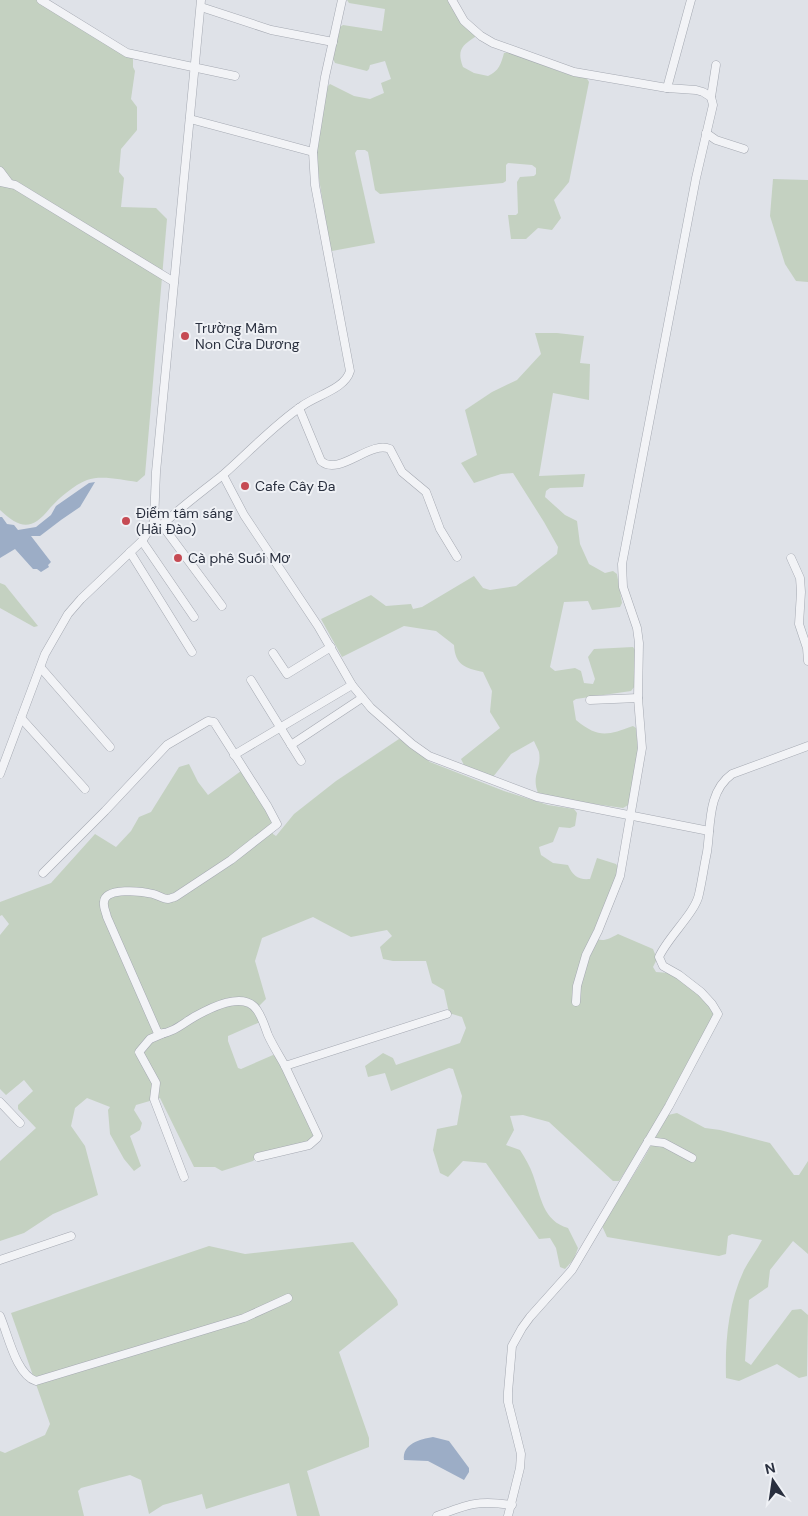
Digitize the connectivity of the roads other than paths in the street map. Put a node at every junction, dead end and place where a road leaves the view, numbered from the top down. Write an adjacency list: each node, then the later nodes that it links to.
1 (41, 0): 8 (street)
2 (342, 0): 6 (street)
3 (452, 0): 10 (street)
4 (691, 0): 10 (street)
5 (201, 3): 6 (street); 8 (street)
6 (333, 42): 15 (street)
7 (716, 65): 11 (street)
8 (194, 67): 9 (street); 12 (street)
9 (235, 76)
10 (667, 88): 11 (street)
11 (711, 97): 13 (street)
12 (190, 119): 15 (street); 19 (street)
13 (706, 133): 14 (street); 37 (street)
14 (744, 149)
15 (313, 152): 20 (street)
16 (0, 171): 18 (street)
17 (0, 182): 18 (street)
18 (9, 183): 19 (street)
19 (174, 282): 22 (street)
20 (299, 408): 21 (street); 25 (street)
21 (223, 475): 22 (street); 29 (street)
22 (158, 524): 23 (street); 27 (street)
23 (142, 541): 24 (street); 28 (street)
24 (130, 552): 30 (street); 33 (street)
25 (458, 557)
26 (791, 558): 32 (street)
27 (222, 606)
28 (194, 616)
29 (331, 647): 31 (street); 35 (street)
30 (192, 652)
31 (273, 653)
32 (808, 661)
33 (41, 668): 39 (street); 43 (street)
34 (251, 680): 40 (street)
35 (352, 685): 36 (street); 40 (street)
36 (362, 698): 41 (street); 48 (street)
37 (638, 698): 38 (street); 48 (street)
38 (590, 700)
39 (22, 718): 46 (street); 47 (street)
40 (280, 728): 41 (street); 44 (street)
41 (291, 745): 45 (street)
42 (808, 746): 49 (street)
43 (110, 747)
44 (234, 755): 50 (street); 53 (street)
45 (301, 760)
46 (0, 774)
47 (85, 789)
48 (631, 815): 49 (street); 51 (street)
49 (709, 831): 57 (street)
50 (43, 873)
51 (576, 1002)
52 (447, 1014): 54 (street)
53 (164, 1033): 54 (street); 60 (street)
54 (285, 1066): 58 (street)
55 (0, 1102): 56 (street)
56 (20, 1123)
57 (648, 1141): 59 (street); 65 (street)
58 (258, 1157)
59 (692, 1158)
60 (184, 1177)
61 (71, 1236): 62 (street)
62 (0, 1260)
63 (288, 1298): 64 (street)
64 (0, 1316)
65 (512, 1505): 66 (street); 67 (street)
66 (437, 1516)
67 (508, 1516)

